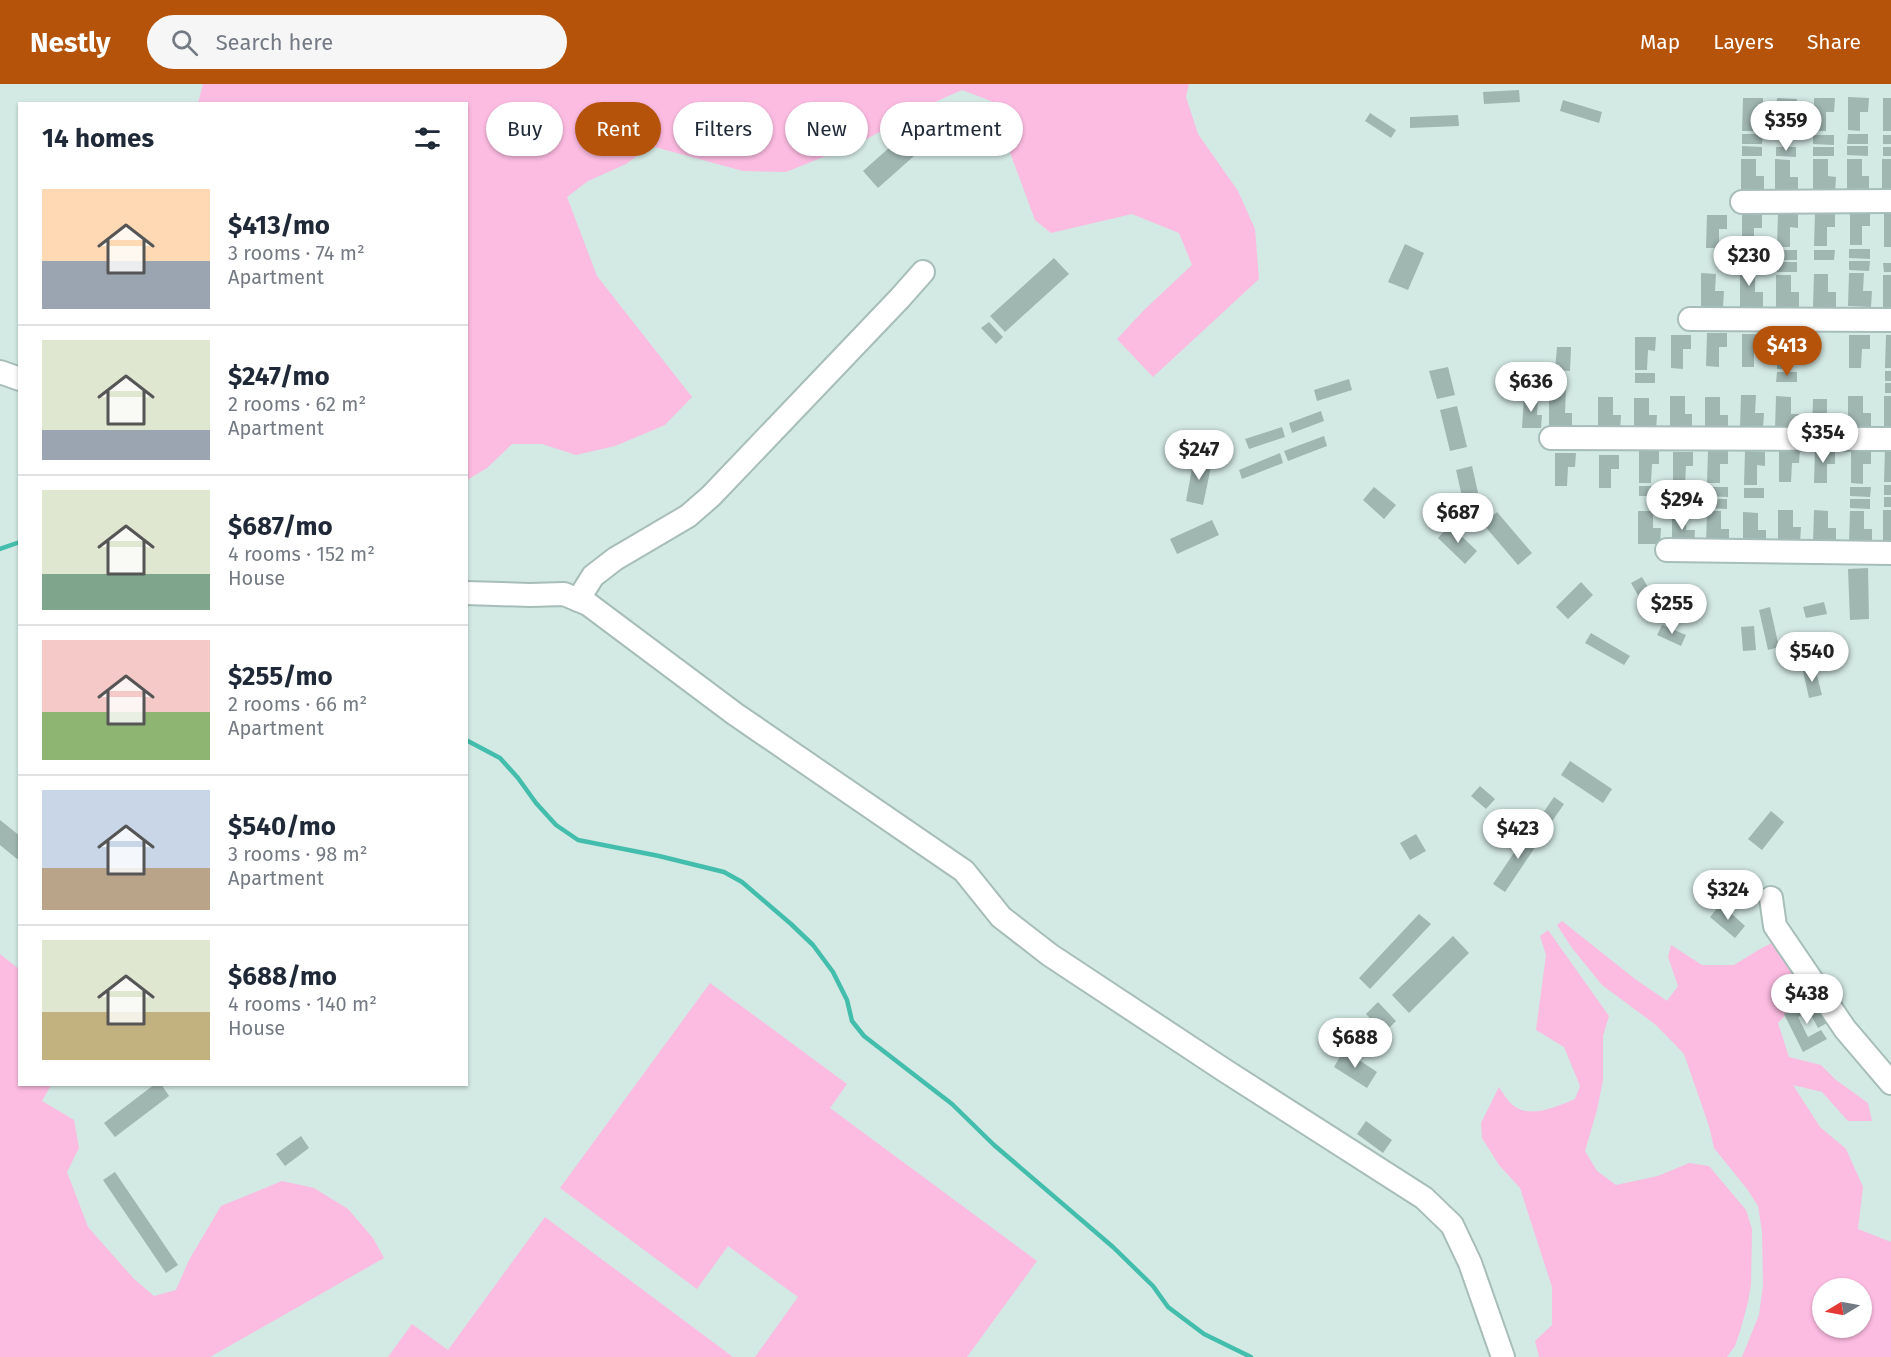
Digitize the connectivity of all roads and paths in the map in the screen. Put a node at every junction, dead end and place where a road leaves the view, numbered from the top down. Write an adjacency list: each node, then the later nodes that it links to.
1 (1891, 201): 2 (street)
2 (1742, 202)
3 (923, 272): 13 (street)
4 (1690, 319): 5 (street)
5 (1891, 320)
6 (0, 372): 7 (street)
7 (18, 379)
8 (1551, 438): 9 (street)
9 (1891, 439)
10 (1667, 550): 11 (street)
11 (1891, 553)
12 (468, 593): 13 (street)
13 (578, 600): 16 (street)
14 (1771, 898): 15 (street)
15 (1891, 1083)
16 (1503, 1357)

